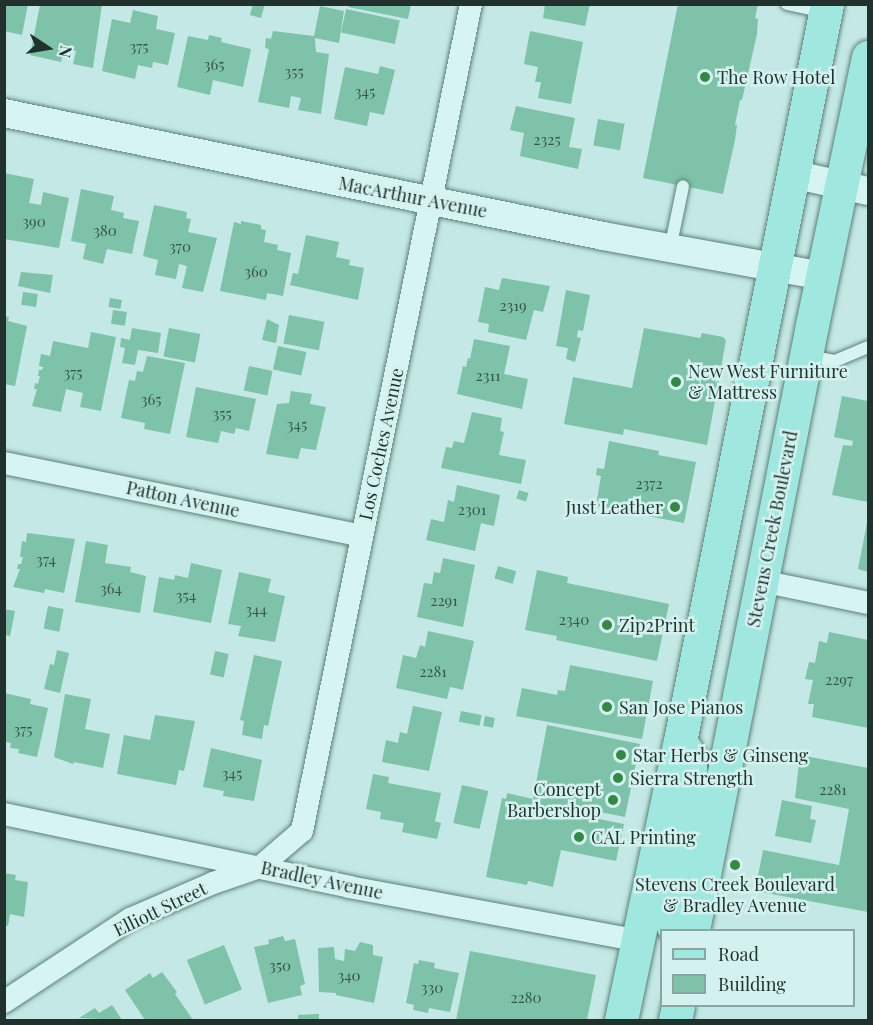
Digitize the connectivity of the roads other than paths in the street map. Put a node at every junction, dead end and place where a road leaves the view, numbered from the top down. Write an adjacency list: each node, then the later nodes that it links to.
1 (471, 4): 9 (street, Los Coches Avenue)
2 (787, 4): 3 (lane)
3 (826, 8): 6 (main road)
4 (868, 58): 8 (main road, Stevens Creek Boulevard)
5 (4, 113): 9 (street, MacArthur Avenue)
6 (792, 174): 8 (street); 11 (main road)
7 (682, 186): 10 (lane)
8 (855, 188): 12 (main road, Stevens Creek Boulevard)
9 (431, 200): 10 (street, MacArthur Avenue); 16 (street, Los Coches Avenue)
10 (670, 249): 11 (street, MacArthur Avenue)
11 (772, 268): 12 (street, MacArthur Avenue); 19 (main road)
12 (823, 276): 14 (main road, Stevens Creek Boulevard)
13 (868, 347): 14 (lane)
14 (806, 356): 17 (main road, Stevens Creek Boulevard)
15 (4, 463): 16 (street, Patton Avenue)
16 (362, 536): 21 (street, Los Coches Avenue)
17 (761, 582): 18 (street); 23 (main road, Stevens Creek Boulevard)
18 (868, 603)
19 (680, 741): 22 (main road); 24 (main road)
20 (4, 814): 21 (street, Bradley Avenue)
21 (260, 867): 24 (street, Bradley Avenue); 25 (street, Elliott Street)
22 (677, 929)
23 (693, 929)
24 (639, 941): 26 (main road)
25 (4, 1002)
26 (621, 1020)

